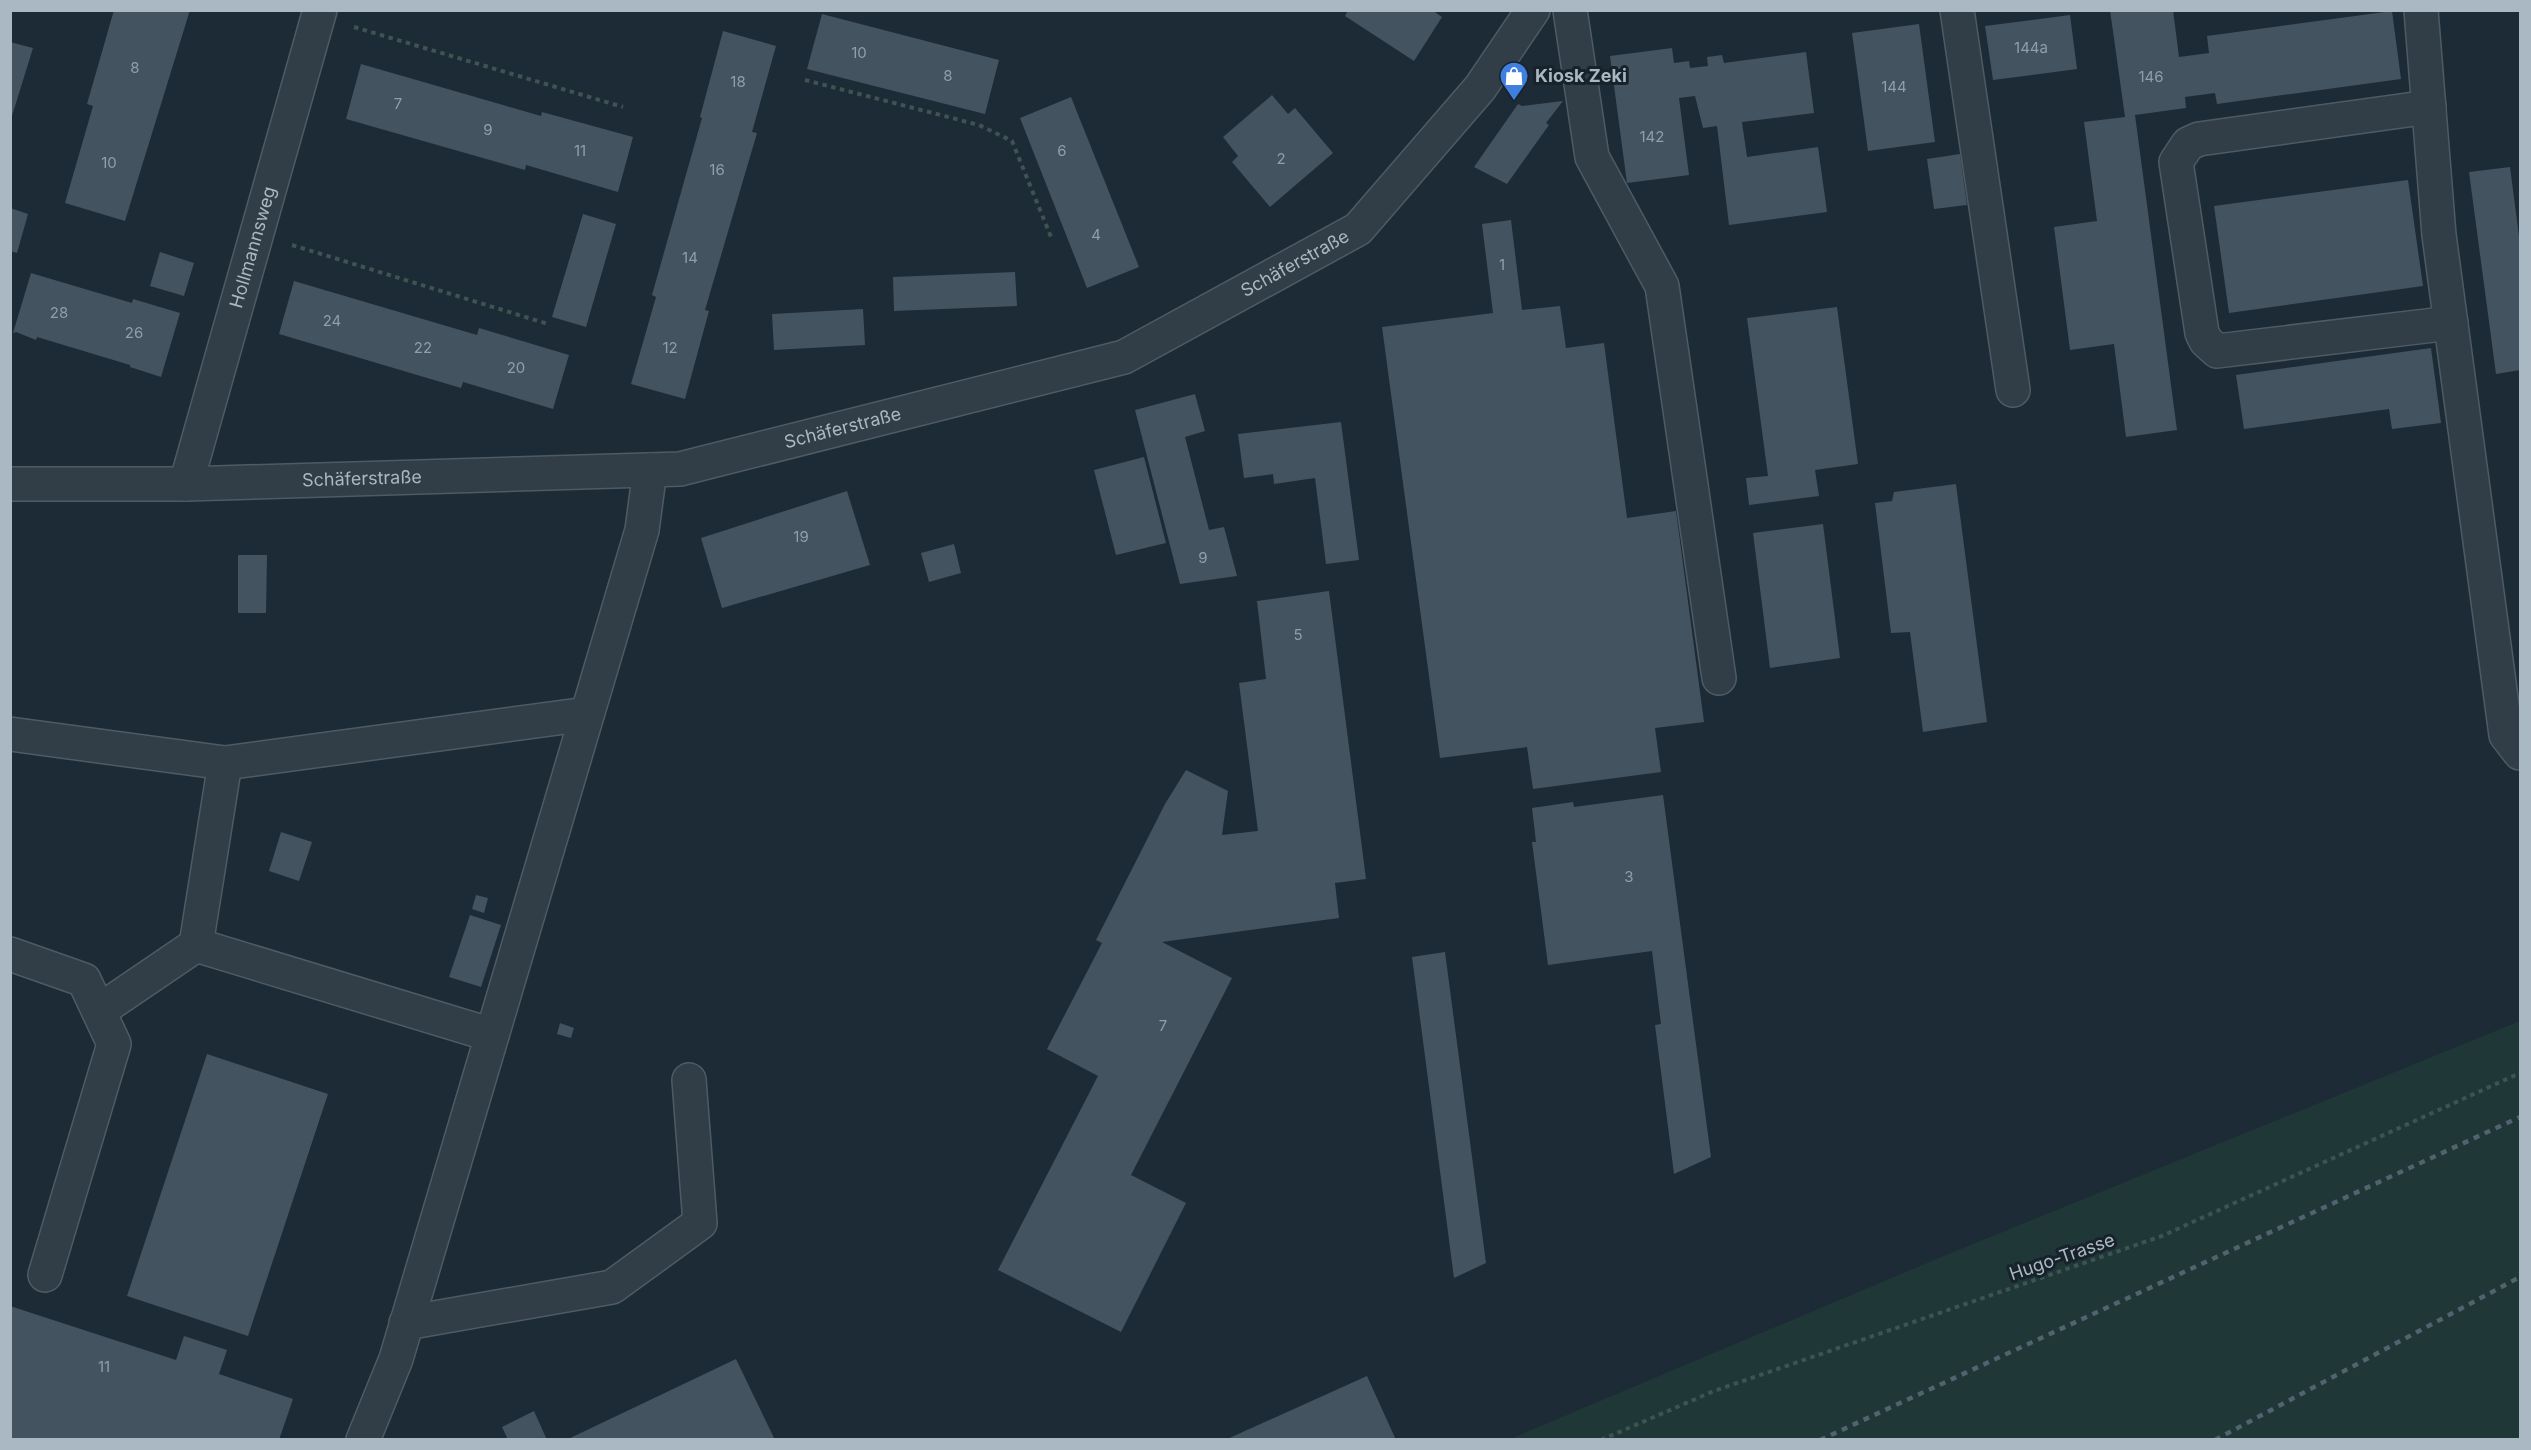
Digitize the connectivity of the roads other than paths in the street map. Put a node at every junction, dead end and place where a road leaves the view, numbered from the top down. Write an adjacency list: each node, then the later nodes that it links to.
1 (1533, 10): 9 (street, Schäferstraße)
2 (1570, 10): 12 (street)
3 (1957, 10): 8 (street)
4 (2421, 10): 6 (street)
5 (319, 13): 11 (street, Hollmannsweg)
6 (2428, 107): 7 (street); 7 (street)
7 (2451, 323): 15 (street)
8 (2013, 390)
9 (651, 470): 11 (street, Schäferstraße); 13 (street)
10 (10, 484): 11 (street, Schäferstraße)
11 (186, 484)
12 (1719, 678)
13 (587, 714): 16 (street); 20 (street)
14 (10, 734): 16 (street)
15 (2520, 753)
16 (225, 763): 17 (street)
17 (195, 945): 19 (street); 20 (street)
18 (10, 954): 19 (street)
19 (99, 1011): 22 (street)
20 (492, 1035): 23 (street)
21 (689, 1080): 23 (street)
22 (45, 1275)
23 (406, 1323): 24 (street)
24 (363, 1440)

